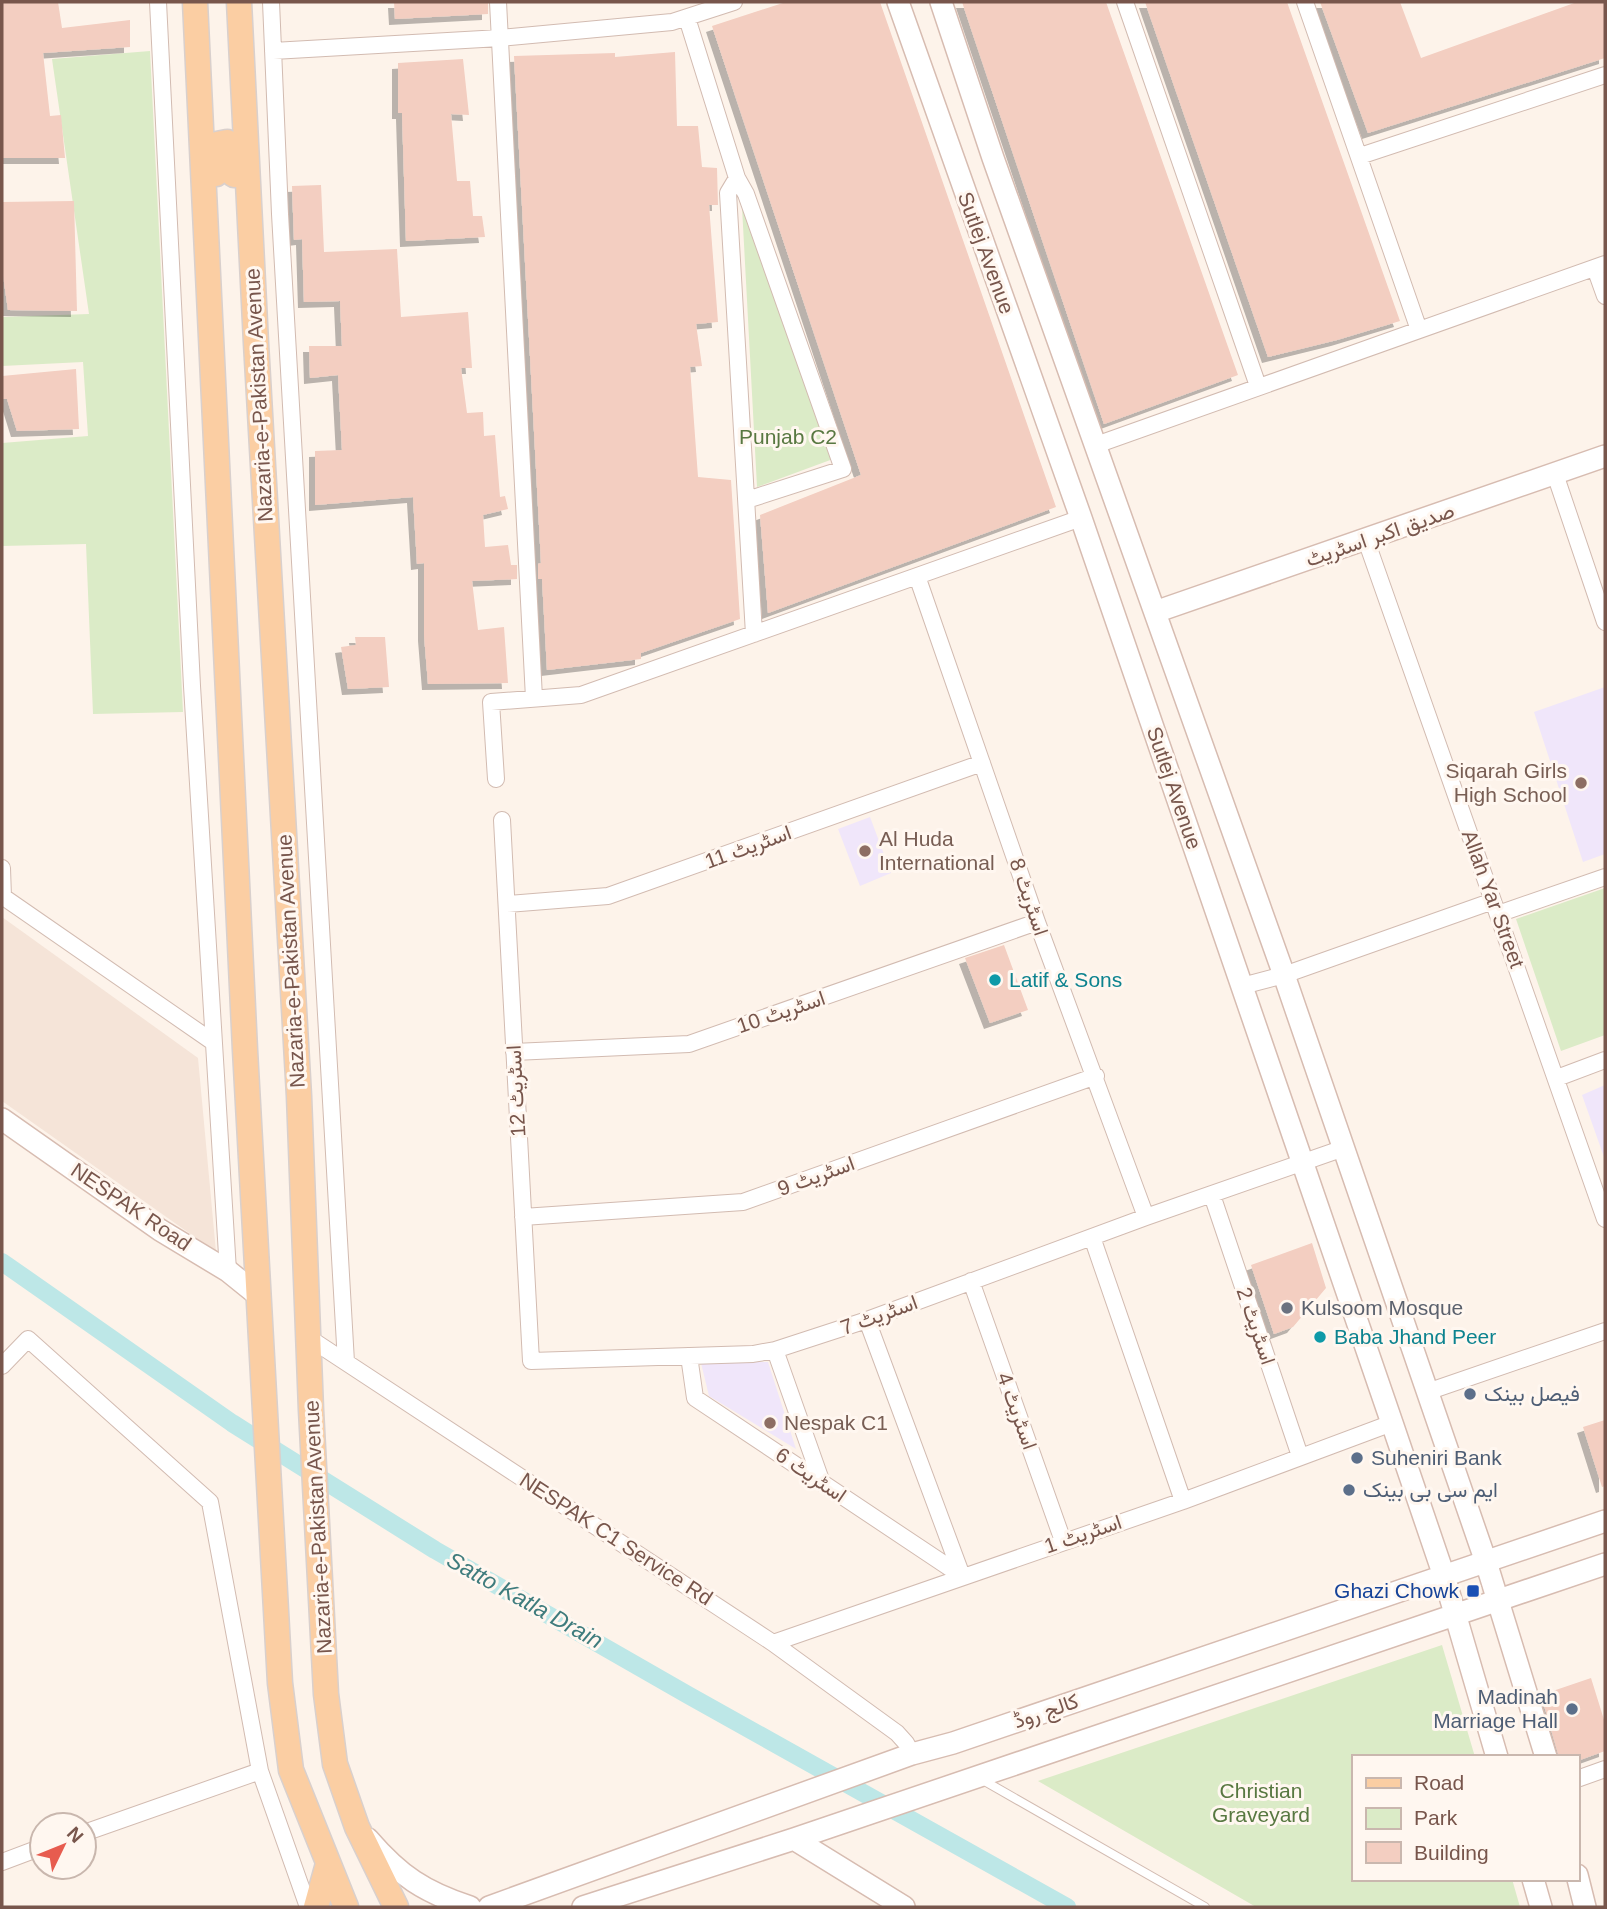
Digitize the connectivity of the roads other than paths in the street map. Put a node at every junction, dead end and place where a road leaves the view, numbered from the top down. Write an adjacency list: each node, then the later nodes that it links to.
1 (158, 2): 49 (street)
2 (195, 2): 25 (main road)
3 (206, 2): 4 (main road)
4 (228, 2)
5 (239, 2): 24 (main road, Nazaria-e-Pakistan Avenue)
6 (271, 2): 15 (street)
7 (498, 2): 14 (street)
8 (734, 2): 13 (street)
9 (898, 2): 19 (street, Sutlej Avenue)
10 (941, 2): 18 (street, Sutlej Avenue)
11 (1125, 2): 26 (street)
12 (1305, 2): 17 (street)
13 (687, 18): 14 (street); 20 (street)
14 (500, 38): 15 (street); 37 (street)
15 (273, 51): 71 (street)
16 (1605, 75): 17 (street)
17 (1360, 156): 23 (street)
18 (993, 158): 19 (street); 27 (street, Sutlej Avenue)
19 (956, 168): 31 (street, Sutlej Avenue)
20 (737, 177): 30 (street); 30 (street)
21 (1600, 266): 22 (street); 23 (street)
22 (1605, 296)
23 (1419, 330): 26 (street)
24 (256, 343): 25 (main road); 67 (main road, Nazaria-e-Pakistan Avenue)
25 (211, 358): 64 (main road)
26 (1258, 386): 27 (street)
27 (1096, 445): 34 (street, Sutlej Avenue)
28 (1605, 456): 29 (street, صدیق اکبر اسٹریٹ)
29 (1555, 474): 32 (street, صدیق اکبر اسٹریٹ); 35 (street)
30 (747, 500): 36 (street)
31 (1081, 518): 33 (street); 48 (street, Sutlej Avenue)
32 (1366, 540): 34 (street, صدیق اکبر اسٹریٹ); 45 (street, Allah Yar Street)
33 (917, 576): 36 (street); 38 (street, اسٹریٹ 8)
34 (1155, 612): 47 (street, Sutlej Avenue)
35 (1605, 622)
36 (754, 634): 37 (street)
37 (534, 698): 39 (street)
38 (982, 763): 44 (street, اسٹریٹ 11); 46 (street, اسٹریٹ 8)
39 (496, 779)
40 (502, 820): 44 (street, اسٹریٹ 12)
41 (2, 868): 43 (street)
42 (1605, 877): 45 (street)
43 (3, 897): 49 (street)
44 (507, 904): 50 (street, اسٹریٹ 12)
45 (1496, 907): 47 (street); 53 (street, Allah Yar Street)
46 (1037, 922): 50 (street, اسٹریٹ 10); 52 (street, اسٹریٹ 8)
47 (1284, 975): 48 (street); 55 (street, Sutlej Avenue)
48 (1242, 986): 56 (street, Sutlej Avenue)
49 (212, 1042): 62 (street)
50 (514, 1052): 58 (street, اسٹریٹ 12)
51 (1605, 1060): 53 (street)
52 (1096, 1076): 58 (street, اسٹریٹ 9); 59 (street, اسٹریٹ 8)
53 (1558, 1079): 60 (street, Allah Yar Street)
54 (2, 1119): 62 (street, NESPAK Road)
55 (1344, 1148): 56 (street, اسٹریٹ 7); 73 (street, Sutlej Avenue)
56 (1303, 1163): 57 (street, اسٹریٹ 7); 74 (street, Sutlej Avenue)
57 (1212, 1195): 59 (street, اسٹریٹ 7); 75 (street, اسٹریٹ 2)
58 (523, 1216): 70 (street, اسٹریٹ 12)
59 (1146, 1217): 61 (street, اسٹریٹ 7)
60 (1605, 1219)
61 (1092, 1237): 63 (street, اسٹریٹ 7); 77 (street)
62 (228, 1271): 64 (street, NESPAK Road)
63 (971, 1281): 65 (street, اسٹریٹ 7); 79 (street, اسٹریٹ 4)
64 (259, 1297): 99 (main road)
65 (867, 1320): 68 (street, اسٹریٹ 7); 82 (street)
66 (1605, 1331): 73 (street)
67 (309, 1338): 71 (street, NESPAK C1 Service Rd); 94 (main road, Nazaria-e-Pakistan Avenue)
68 (775, 1350): 69 (street, اسٹریٹ 7); 76 (street)
69 (690, 1356): 70 (street, اسٹریٹ 7); 76 (street, اسٹریٹ 6)
70 (531, 1361)
71 (346, 1362): 86 (street, NESPAK C1 Service Rd)
72 (2, 1366): 91 (street)
73 (1427, 1392): 80 (street, Sutlej Avenue)
74 (1392, 1423): 75 (street, اسٹریٹ 1); 83 (street, Sutlej Avenue)
75 (1300, 1457): 77 (street, اسٹریٹ 1)
76 (822, 1483): 82 (street, اسٹریٹ 6)
77 (1183, 1501): 79 (street, اسٹریٹ 1)
78 (1605, 1521): 80 (street, کالج روڈ)
79 (1063, 1541): 82 (street, اسٹریٹ 1)
80 (1486, 1562): 83 (street, کالج روڈ); 84 (street, Sutlej Avenue)
81 (1605, 1563): 84 (street, کالج روڈ)
82 (962, 1576): 86 (street, اسٹریٹ 1)
83 (1444, 1576): 85 (street, Sutlej Avenue); 87 (street, کالج روڈ)
84 (1499, 1600): 85 (street, کالج روڈ); 89 (street, Sutlej Avenue)
85 (1456, 1615): 88 (street, Sutlej Avenue); 92 (street, کالج روڈ)
86 (773, 1643): 87 (street, NESPAK C1 Service Rd)
87 (909, 1748): 107 (street, کالج روڈ)
88 (1496, 1755)
89 (1545, 1755)
90 (1605, 1769): 93 (street)
91 (260, 1771): 95 (street); 102 (street)
92 (975, 1776): 96 (street, کالج روڈ); 110 (lane)
93 (1579, 1778)
94 (357, 1827): 105 (main road, Nazaria-e-Pakistan Avenue); 106 (street)
95 (98, 1828)
96 (802, 1837): 108 (street, کالج روڈ); 109 (street)
97 (28, 1852): 98 (street)
98 (2, 1861)
99 (328, 1864): 103 (main road); 104 (main road)
100 (1534, 1881): 111 (street)
101 (1579, 1881): 112 (street)
102 (309, 1907)
103 (316, 1907)
104 (346, 1907)
105 (396, 1907)
106 (470, 1907)
107 (489, 1907)
108 (583, 1907)
109 (904, 1907)
110 (1206, 1907)
111 (1541, 1907)
112 (1586, 1907)

